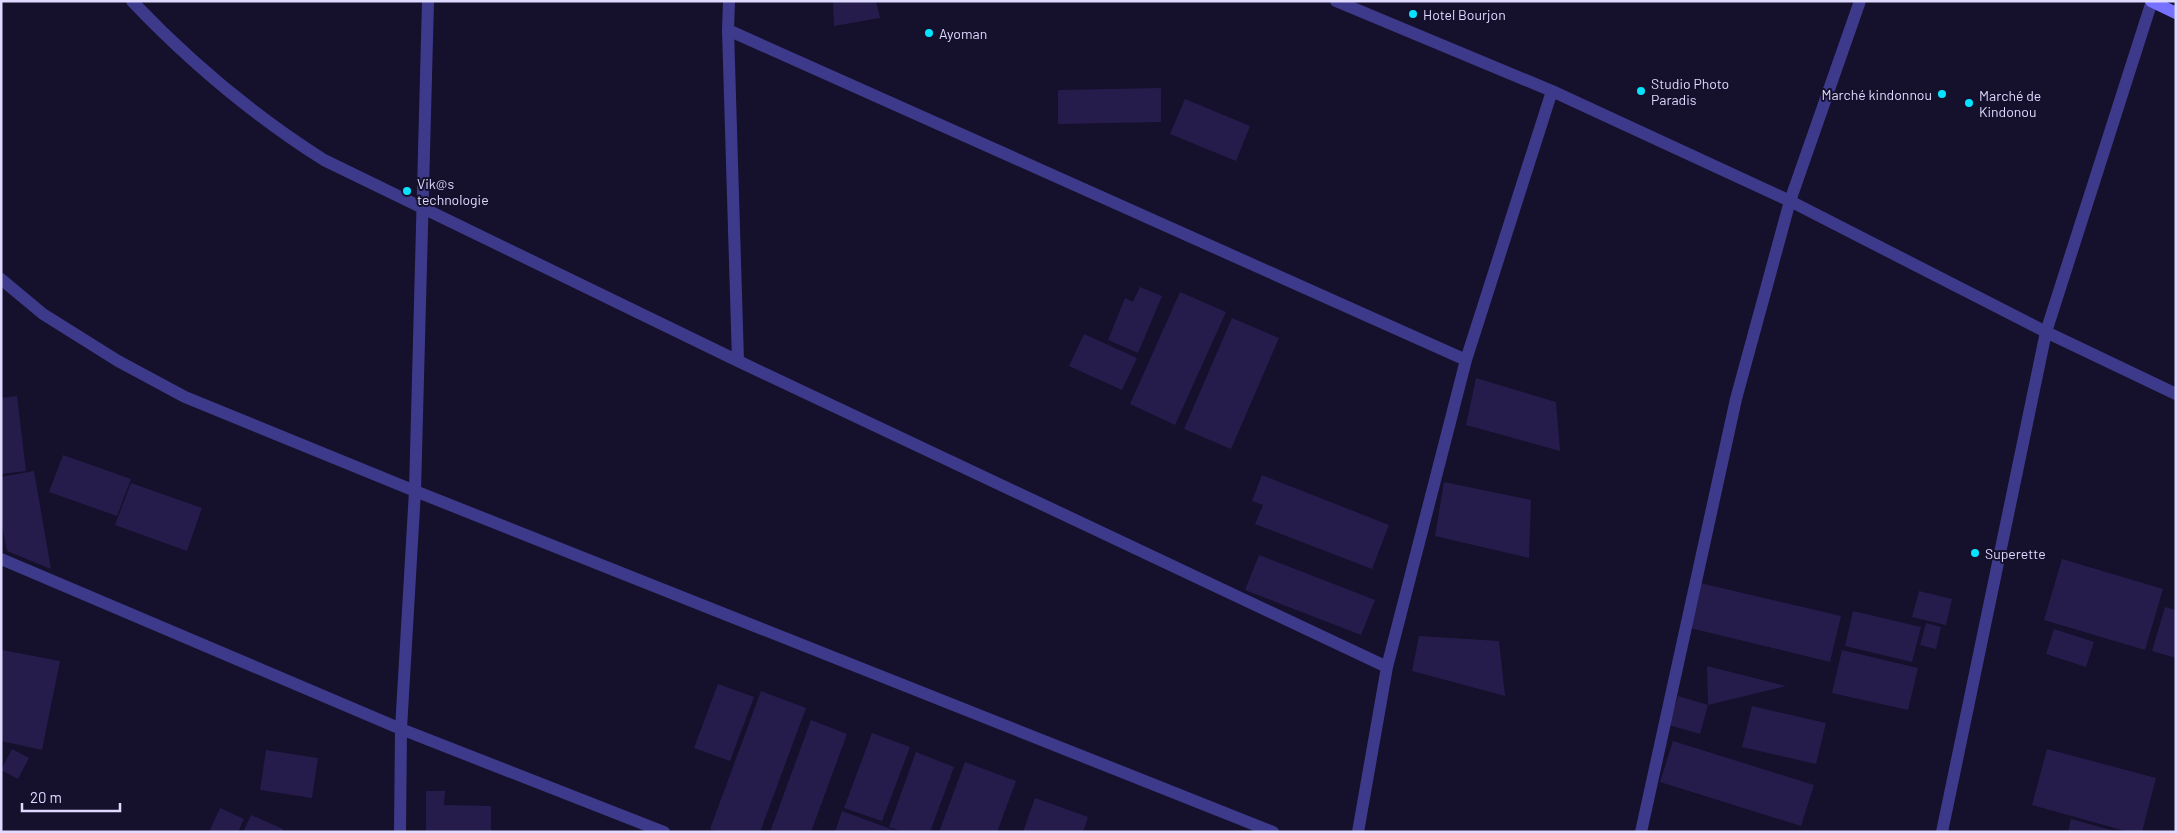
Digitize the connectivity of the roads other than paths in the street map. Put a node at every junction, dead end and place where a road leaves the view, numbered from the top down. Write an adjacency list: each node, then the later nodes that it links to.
1 (132, 1): 11 (street)
2 (428, 1): 11 (street)
3 (729, 1): 8 (street)
4 (1336, 1): 9 (street)
5 (1860, 1): 10 (street)
6 (2152, 1): 7 (street); 13 (street)
7 (2176, 13)
8 (728, 30): 14 (street); 15 (street)
9 (1552, 91): 10 (street); 14 (street)
10 (1790, 201): 13 (street); 25 (street)
11 (422, 207): 15 (street); 17 (street)
12 (1, 279): 17 (street)
13 (2046, 332): 16 (street); 26 (street)
14 (1466, 360): 19 (street)
15 (738, 361): 19 (street)
16 (2176, 394)
17 (414, 492): 20 (street); 23 (street)
18 (1, 559): 20 (street)
19 (1387, 667): 24 (street)
20 (401, 728): 21 (street); 22 (street)
21 (400, 832)
22 (664, 832)
23 (1273, 832)
24 (1358, 832)
25 (1641, 832)
26 (1942, 832)

